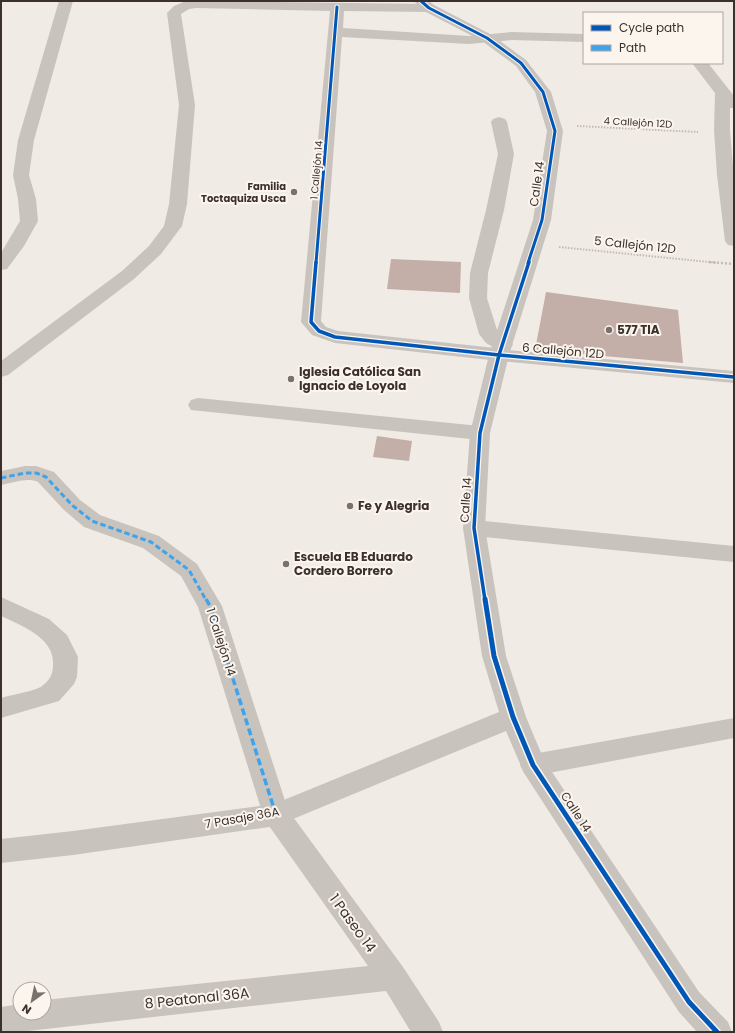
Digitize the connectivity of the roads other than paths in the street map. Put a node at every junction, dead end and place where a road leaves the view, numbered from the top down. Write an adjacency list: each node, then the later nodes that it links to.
1 (66, 1): 14 (street)
2 (191, 4): 3 (street); 17 (street)
3 (282, 4): 5 (street)
4 (425, 5): 5 (street); 7 (street, Calle 14)
5 (337, 7): 6 (street, 1 Callejón 14)
6 (335, 32): 7 (street); 15 (street, 1 Callejón 14)
7 (487, 38): 8 (street); 16 (street, Calle 14)
8 (583, 38)
9 (701, 64): 10 (street)
10 (723, 93): 11 (street); 13 (street)
11 (734, 107)
12 (499, 122): 16 (street)
13 (734, 242)
14 (1, 265)
15 (319, 331): 16 (street, 6 Callejón 12D)
16 (501, 350): 18 (street, 6 Callejón 12D); 20 (street, Calle 14)
17 (1, 371)
18 (734, 377)
19 (198, 405): 20 (street)
20 (480, 433): 22 (street, Calle 14)
21 (1, 478): 29 (street, 1 Callejón 14)
22 (474, 528): 23 (street); 26 (street, Calle 14)
23 (734, 554)
24 (1, 606): 25 (street)
25 (1, 708)
26 (513, 716): 28 (street, Calle 14); 29 (street, 7 Pasaje 36A)
27 (734, 728): 28 (street)
28 (533, 765): 34 (street, Calle 14)
29 (276, 815): 30 (street, 7 Pasaje 36A); 31 (street, 1 Paseo 14)
30 (1, 851)
31 (392, 977): 32 (street, 8 Peatonal 36A); 33 (street, 1 Paseo 14)
32 (1, 1021)
33 (428, 1032)
34 (717, 1032)

